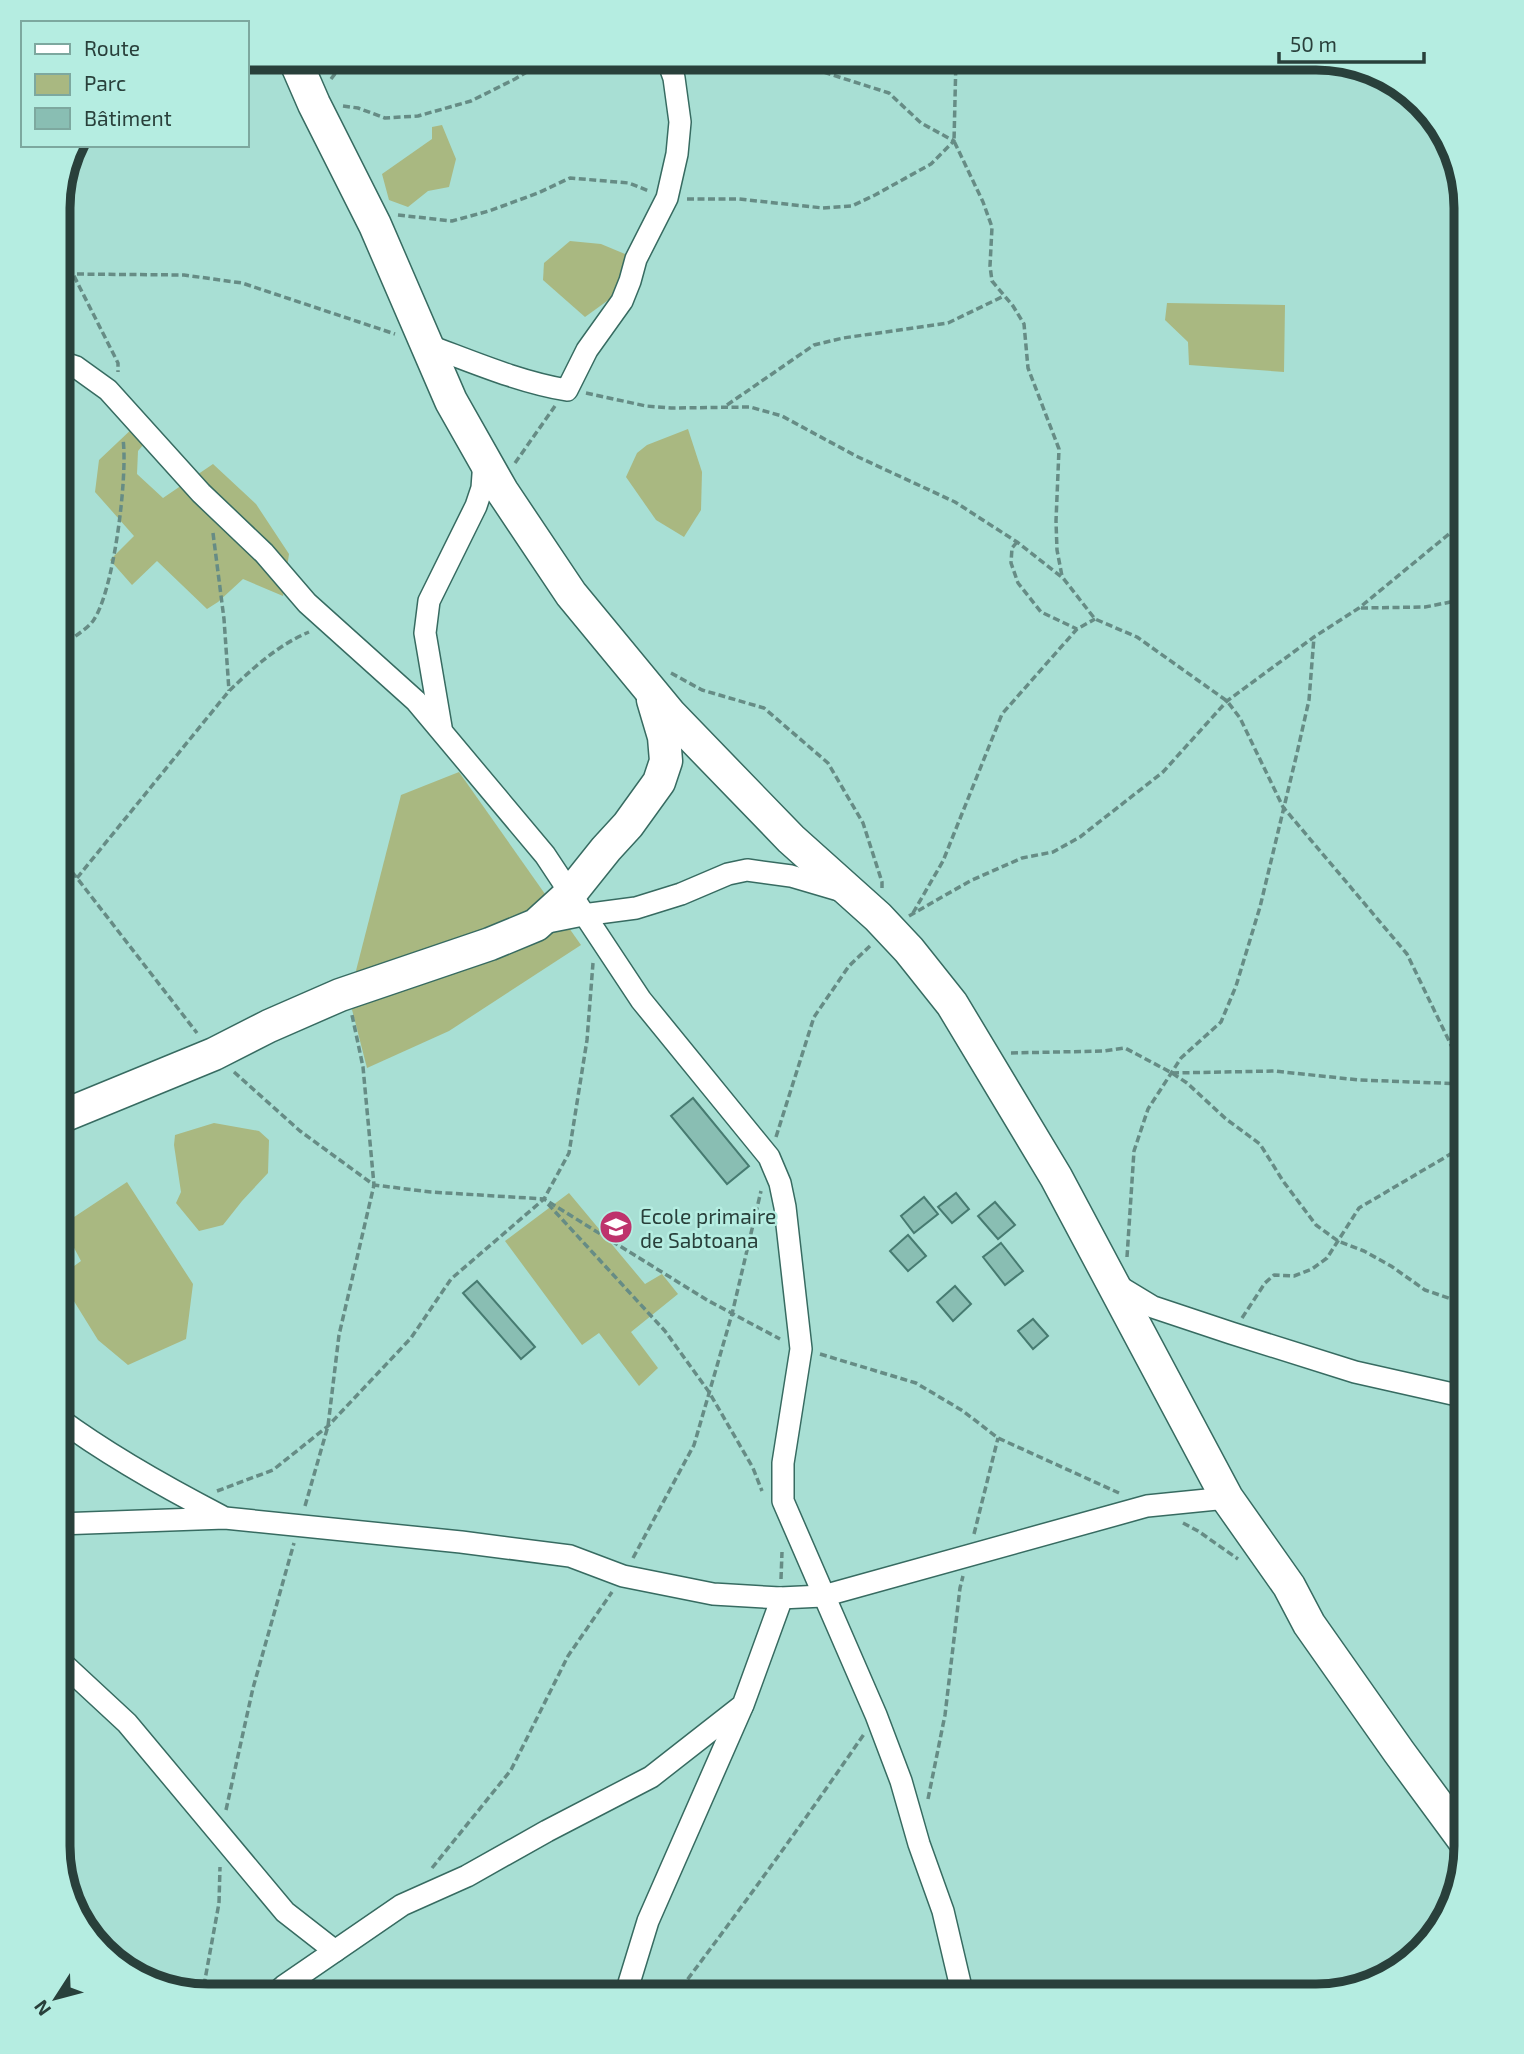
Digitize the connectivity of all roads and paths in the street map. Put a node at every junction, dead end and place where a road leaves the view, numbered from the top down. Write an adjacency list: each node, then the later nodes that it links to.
1 (299, 70): 6 (street)
2 (530, 70): 6 (path)
3 (671, 70): 13 (street)
4 (817, 70): 7 (path)
5 (956, 70): 7 (path)
6 (314, 104): 11 (street)
7 (954, 141): 10 (path)
8 (70, 269): 9 (path)
9 (72, 274): 11 (path); 14 (path)
10 (1004, 296): 15 (path); 20 (path)
11 (427, 345): 13 (street); 16 (street)
12 (70, 365): 14 (street)
13 (567, 390): 15 (path); 16 (path)
14 (119, 403): 17 (street); 27 (path)
15 (725, 406): 19 (path)
16 (491, 471): 28 (street); 31 (street)
17 (201, 493): 24 (street); 29 (path)
18 (1454, 530): 22 (path)
19 (1017, 542): 20 (path); 25 (path)
20 (1063, 578): 23 (path)
21 (1454, 601): 22 (path)
22 (1359, 608): 26 (path)
23 (1095, 619): 25 (path); 30 (path)
24 (331, 624): 29 (path); 31 (street)
25 (1077, 629): 37 (path)
26 (1314, 637): 30 (path); 32 (path)
27 (70, 639)
28 (659, 681): 35 (street); 36 (street); 37 (path)
29 (229, 691): 34 (path)
30 (1227, 701): 32 (path); 37 (path)
31 (441, 729): 36 (street)
32 (1283, 807): 39 (path); 42 (path)
33 (70, 870): 34 (path)
34 (77, 878): 41 (path)
35 (849, 893): 36 (street); 37 (street)
36 (583, 913): 38 (street); 46 (street); 48 (path)
37 (897, 927): 40 (street); 46 (path)
38 (340, 995): 41 (street); 47 (path)
39 (1454, 1051)
40 (982, 1053): 42 (path); 50 (street)
41 (214, 1054): 44 (street); 47 (path)
42 (1172, 1073): 43 (path); 49 (path); 50 (path)
43 (1454, 1084)
44 (70, 1113)
45 (1454, 1152): 49 (path)
46 (769, 1157): 52 (path); 54 (street)
47 (374, 1185): 48 (path); 59 (path)
48 (544, 1199): 52 (path); 56 (path); 59 (path)
49 (1338, 1241): 51 (path); 53 (path)
50 (1120, 1286): 53 (street); 63 (street)
51 (1454, 1300)
52 (732, 1314): 54 (path); 56 (path)
53 (1231, 1333): 57 (street)
54 (801, 1349): 61 (path); 72 (street)
55 (1454, 1390): 57 (street)
56 (709, 1392): 62 (path); 71 (path)
57 (1442, 1393): 58 (street)
58 (1454, 1395)
59 (328, 1426): 64 (path); 68 (path)
60 (70, 1427): 64 (street)
61 (998, 1438): 65 (path); 69 (path)
62 (763, 1493)
63 (1227, 1498): 65 (street); 78 (street)
64 (188, 1499): 66 (street)
65 (1147, 1506): 69 (street); 70 (path)
66 (225, 1518): 67 (street); 68 (street)
67 (70, 1524)
68 (299, 1525): 71 (street); 79 (path)
69 (968, 1556): 72 (street); 77 (path)
70 (1241, 1560)
71 (624, 1576): 73 (street); 80 (path)
72 (823, 1595): 73 (street); 76 (street)
73 (780, 1598): 75 (street)
74 (70, 1670): 79 (street)
75 (743, 1705): 81 (street); 84 (street)
76 (876, 1715): 85 (path); 86 (street)
77 (926, 1805)
78 (1454, 1827)
79 (221, 1835): 81 (street); 82 (path)
80 (427, 1874)
81 (335, 1951): 83 (street)
82 (204, 1984)
83 (289, 1984)
84 (629, 1984)
85 (684, 1984)
86 (960, 1984)

